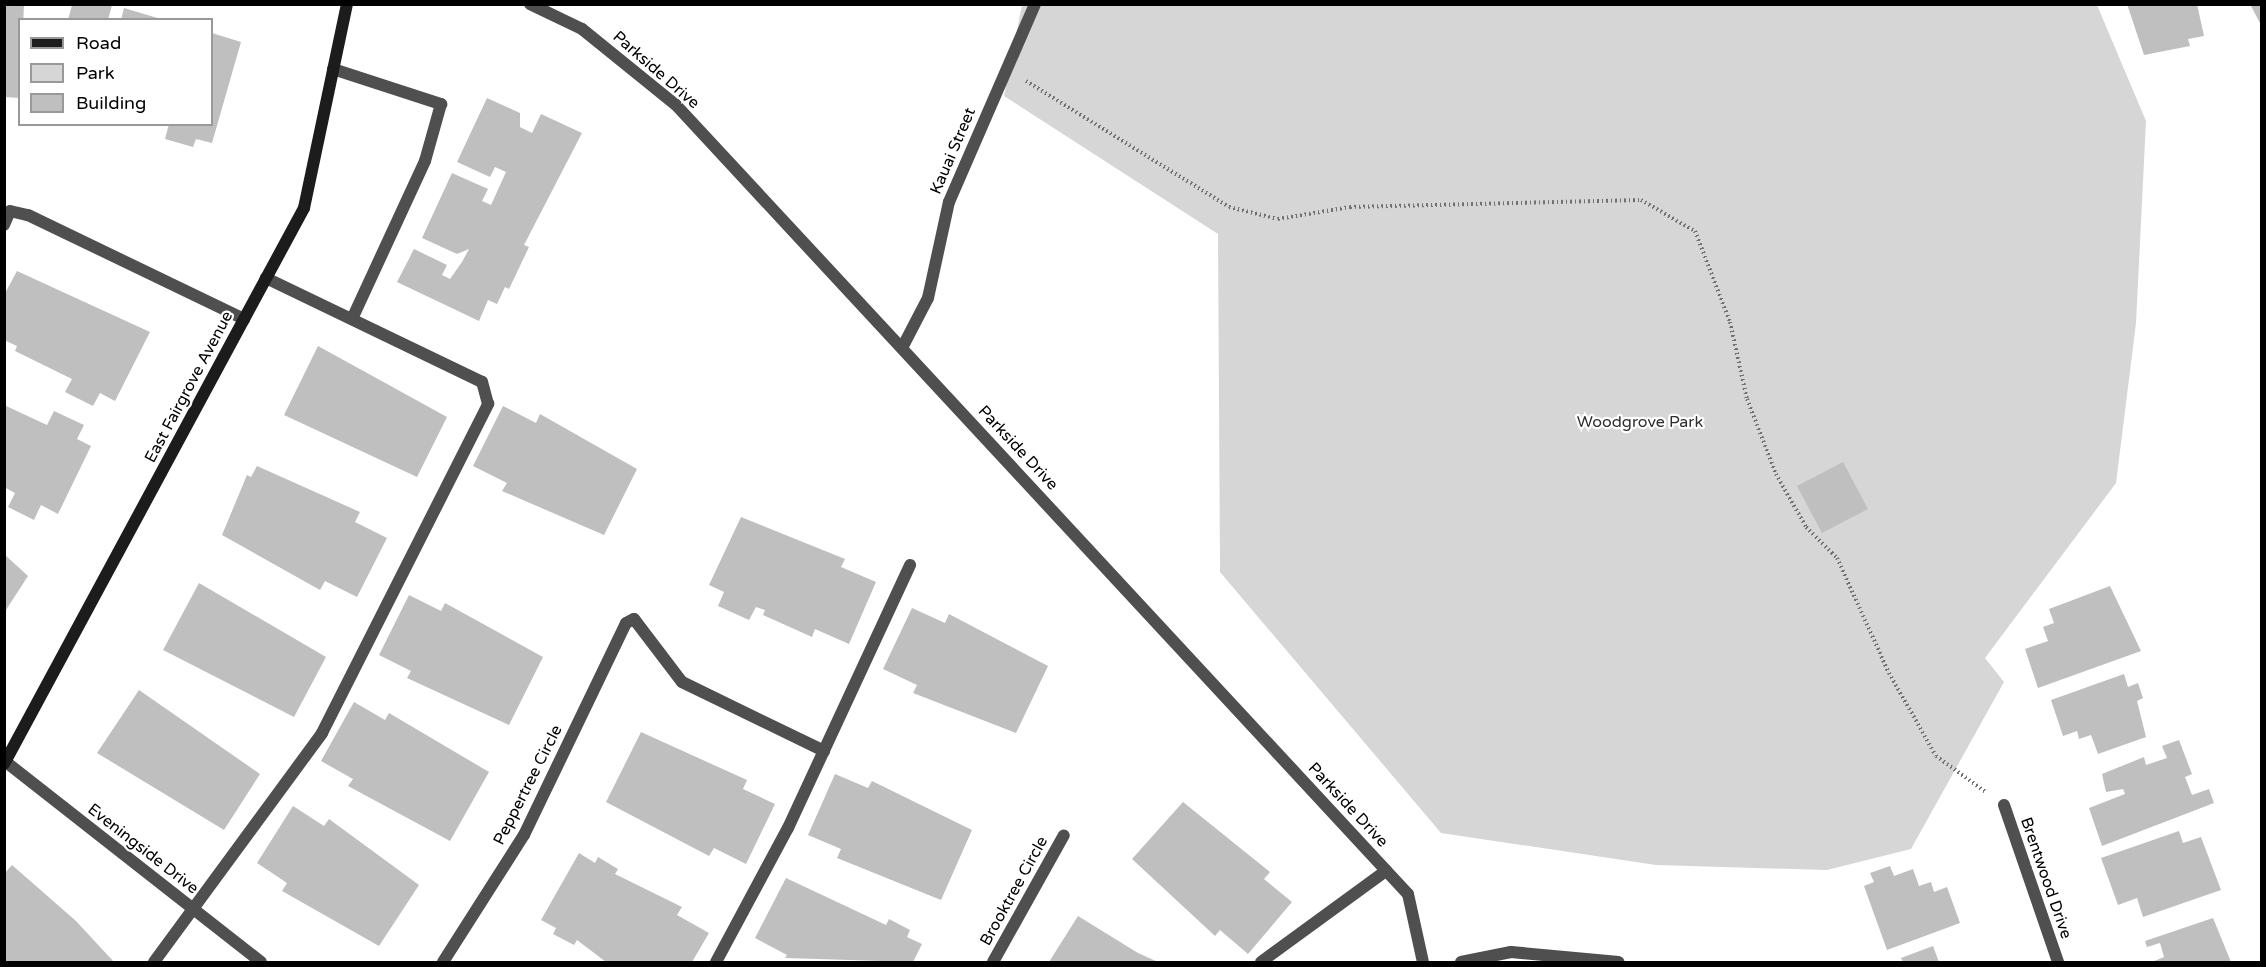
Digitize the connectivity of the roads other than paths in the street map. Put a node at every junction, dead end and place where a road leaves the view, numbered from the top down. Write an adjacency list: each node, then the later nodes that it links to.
1 (346, 4): 4 (street, East Fairgrove Avenue)
2 (530, 4): 9 (street, Parkside Drive)
3 (1035, 4): 9 (street, Kauai Street)
4 (333, 69): 6 (street, East Fairgrove Avenue); 8 (street)
5 (4, 225): 7 (street)
6 (266, 278): 7 (street, East Fairgrove Avenue); 8 (street)
7 (244, 319): 12 (street, East Fairgrove Avenue)
8 (352, 319): 16 (street)
9 (902, 348): 15 (street, Parkside Drive)
10 (910, 565): 11 (street)
11 (824, 751): 19 (street, Peppertree Circle); 20 (street)
12 (5, 763): 16 (street, Eveningside Drive)
13 (2004, 805): 26 (street, Brentwood Drive)
14 (1064, 835): 21 (street, Brooktree Circle)
15 (1386, 871): 22 (street); 23 (street, Parkside Drive)
16 (195, 910): 17 (street); 18 (street, Eveningside Drive)
17 (153, 963)
18 (261, 963)
19 (443, 963)
20 (716, 963)
21 (993, 963)
22 (1261, 963)
23 (1423, 963)
24 (1461, 963): 25 (street)
25 (1619, 963)
26 (2058, 963)

